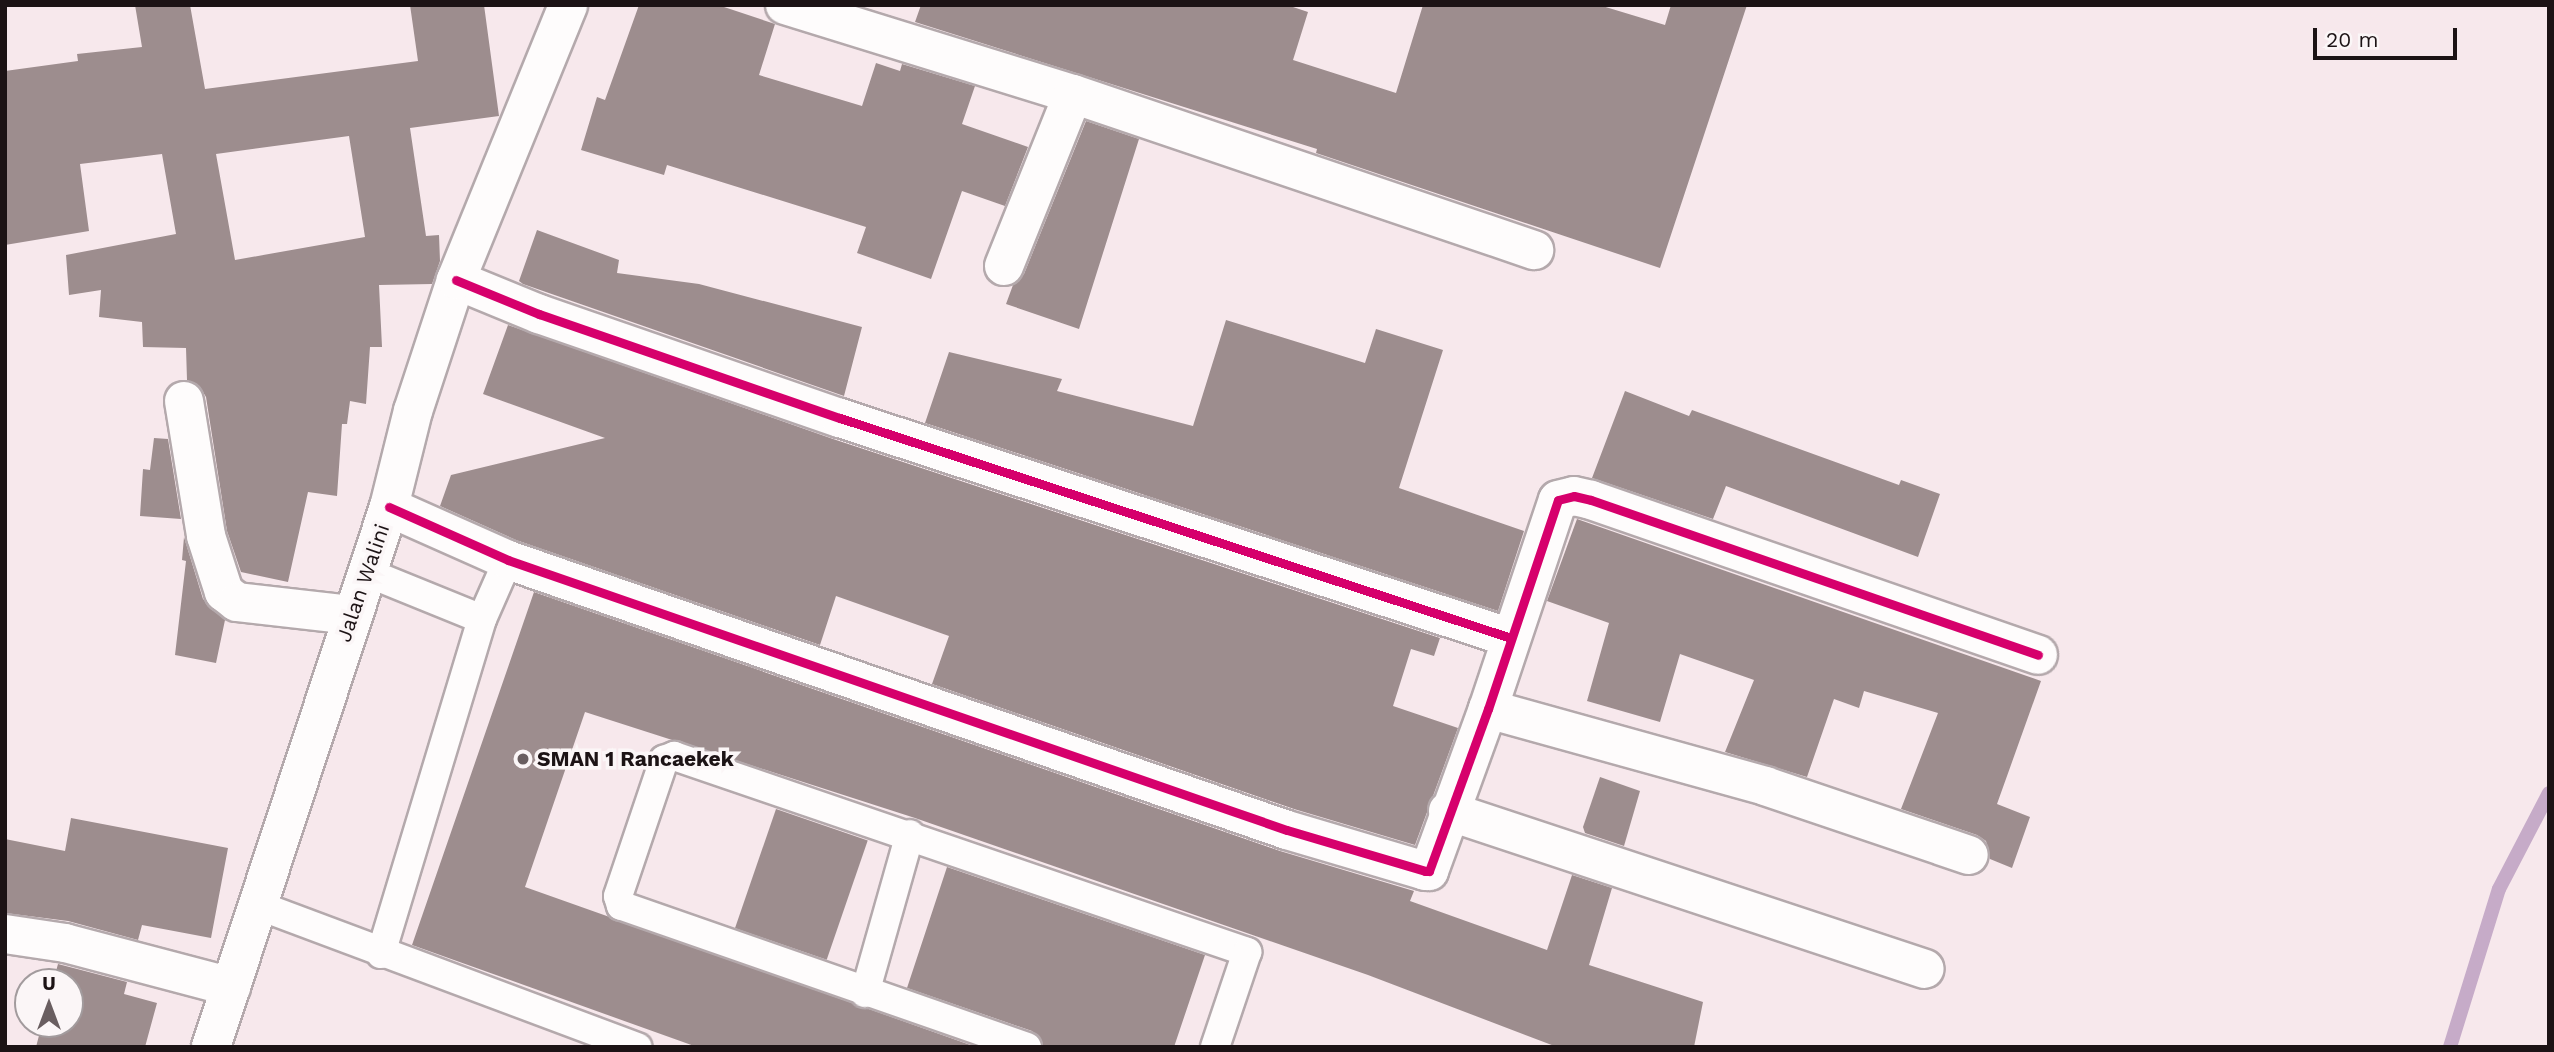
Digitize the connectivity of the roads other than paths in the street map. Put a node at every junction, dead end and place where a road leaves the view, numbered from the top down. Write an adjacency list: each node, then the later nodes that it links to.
1 (568, 5): 6 (street, Jalan Walini)
2 (785, 5): 3 (street)
3 (1073, 93): 4 (street); 5 (street)
4 (1534, 250)
5 (1004, 266)
6 (456, 279): 8 (street, Jalan Walini); 13 (street)
7 (184, 401): 11 (street)
8 (389, 508): 9 (street); 10 (street, Jalan Walini)
9 (508, 560): 12 (lane); 16 (street)
10 (366, 572): 11 (street, Jalan Walini); 12 (lane)
11 (351, 615): 19 (street, Jalan Walini)
12 (482, 619): 21 (lane)
13 (1511, 638): 14 (street); 15 (street)
14 (2038, 656)
15 (1488, 709): 16 (street); 18 (street)
16 (1448, 811): 22 (street)
17 (910, 834): 24 (lane); 24 (lane); 28 (lane)
18 (1969, 855)
19 (260, 906): 21 (lane); 23 (street, Jalan Walini)
20 (5, 934): 23 (street)
21 (381, 954): 26 (lane)
22 (1925, 969)
23 (231, 987): 25 (street, Jalan Walini)
24 (865, 993): 27 (lane)
25 (211, 1047)
26 (638, 1047)
27 (1027, 1047)
28 (1215, 1047)

